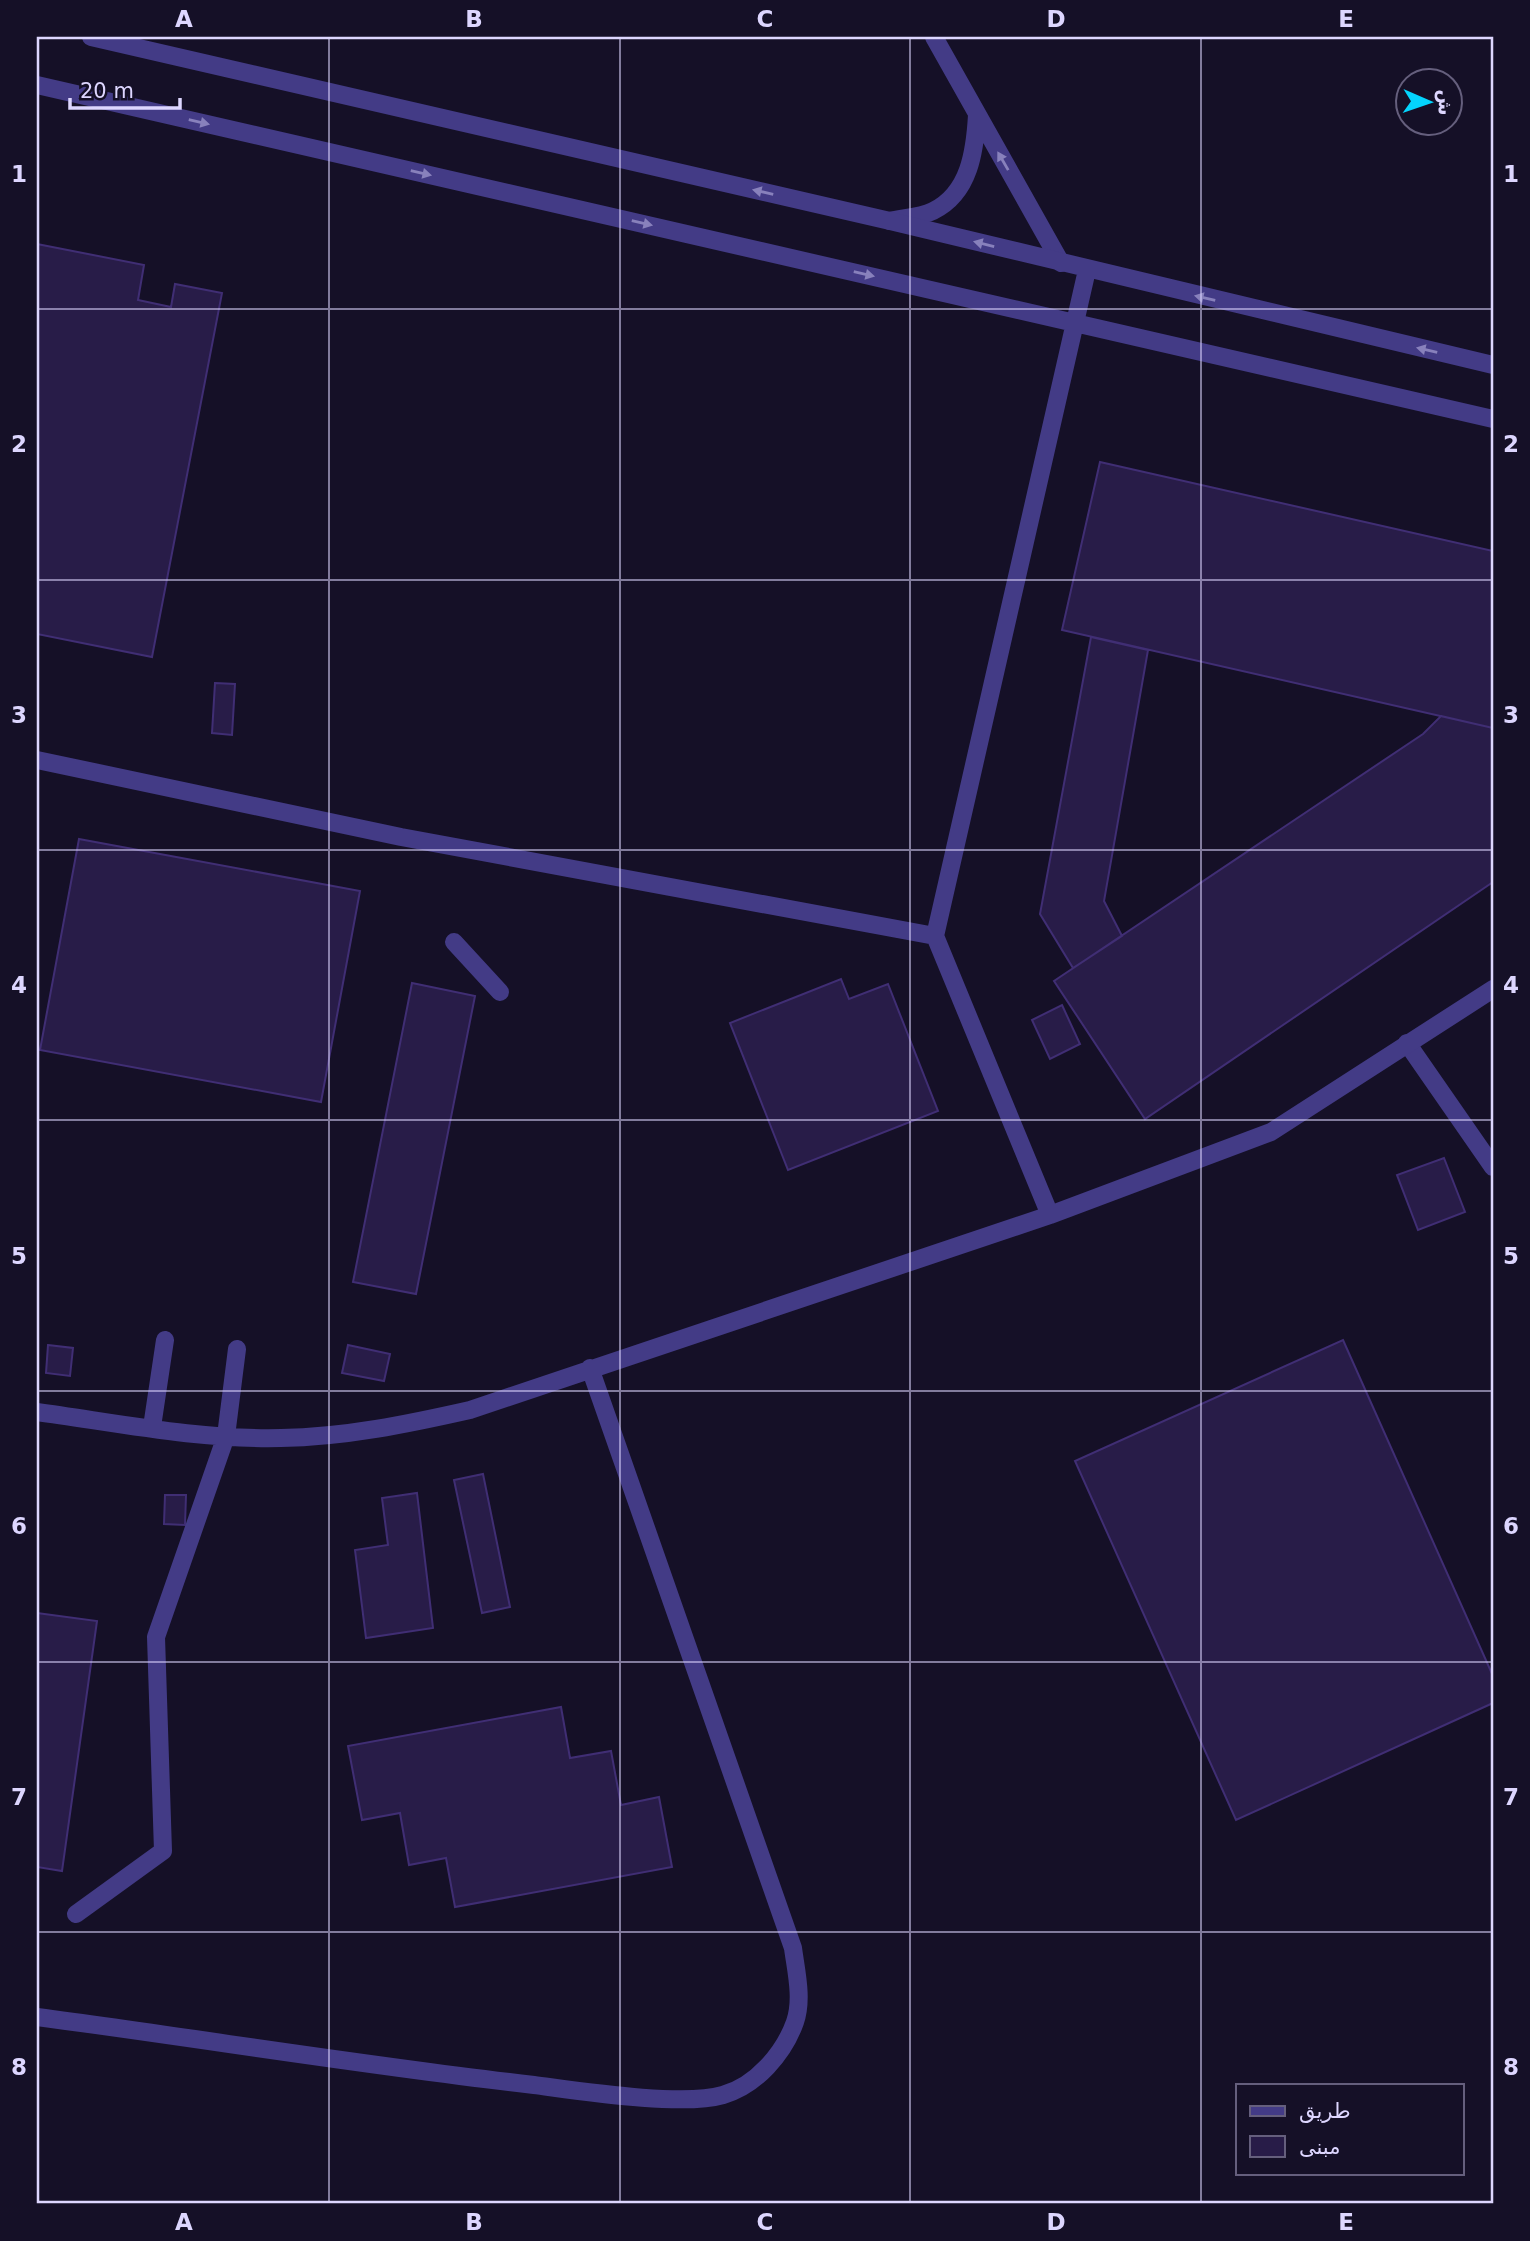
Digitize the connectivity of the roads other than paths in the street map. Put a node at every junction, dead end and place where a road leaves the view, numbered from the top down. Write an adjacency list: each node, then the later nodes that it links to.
1 (90, 37): 5 (street, one-way to 1)
2 (934, 37): 4 (street)
3 (37, 85): 8 (street, one-way to 8)
4 (977, 115): 5 (street); 6 (street, one-way to 4)
5 (890, 221): 6 (street, one-way to 5)
6 (1061, 263): 7 (street)
7 (1087, 270): 8 (street); 9 (street, one-way to 7)
8 (1074, 322): 10 (street); 12 (street)
9 (1493, 365)
10 (1493, 419)
11 (37, 760): 12 (street)
12 (935, 936): 18 (street)
13 (454, 942): 15 (street)
14 (1493, 989): 16 (street)
15 (500, 992)
16 (1407, 1043): 17 (street); 18 (street)
17 (1493, 1167)
18 (1050, 1215): 21 (street)
19 (165, 1340): 23 (street)
20 (237, 1349): 24 (street)
21 (590, 1368): 24 (street); 26 (street)
22 (37, 1412): 23 (street)
23 (152, 1427): 24 (street)
24 (226, 1436): 25 (street)
25 (76, 1914)
26 (37, 2017)

